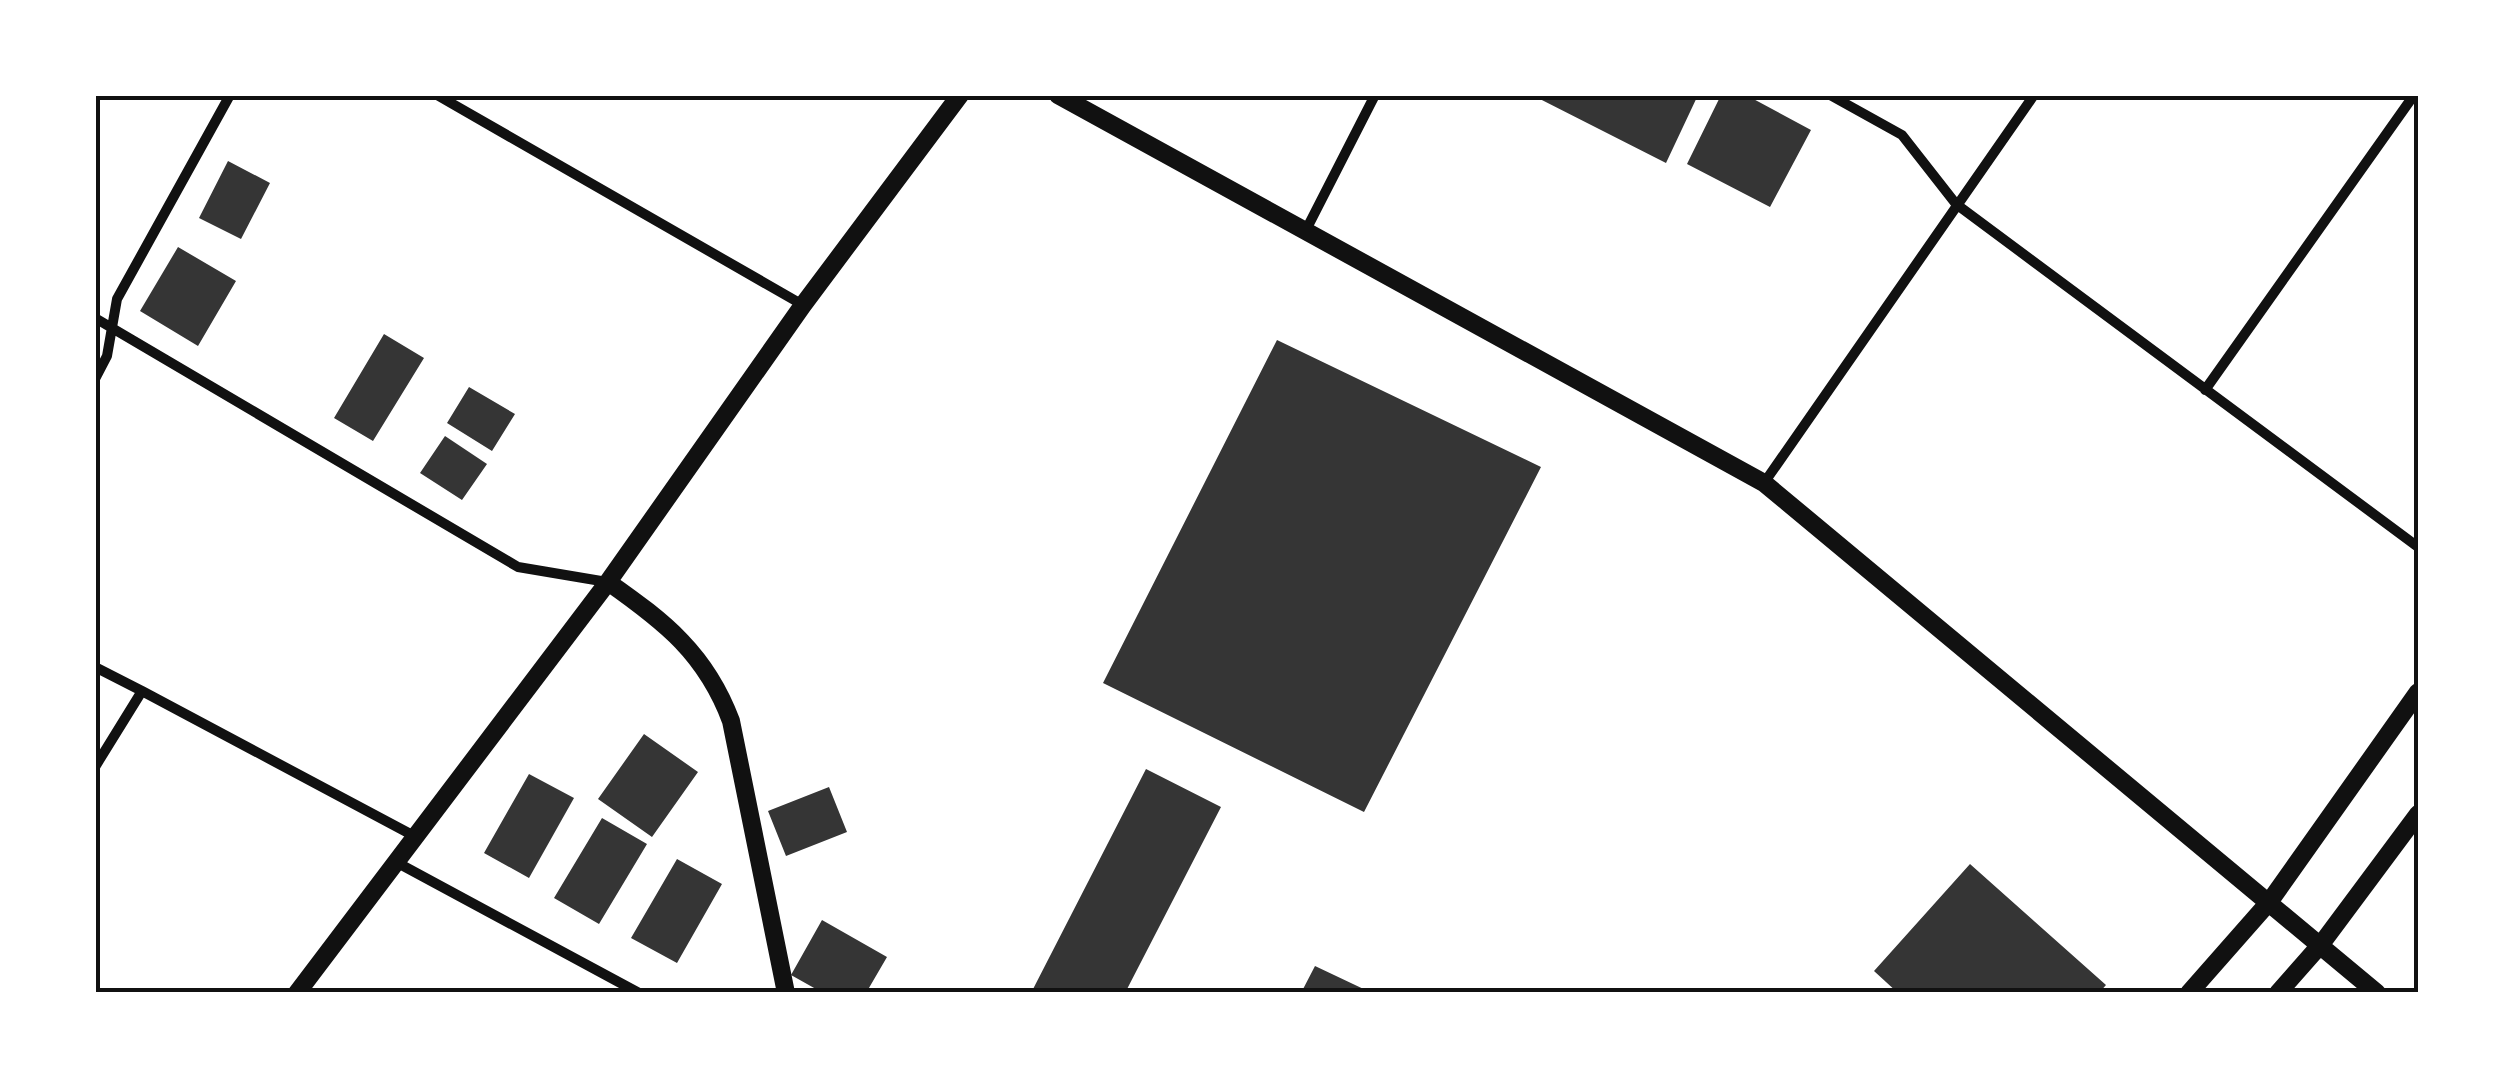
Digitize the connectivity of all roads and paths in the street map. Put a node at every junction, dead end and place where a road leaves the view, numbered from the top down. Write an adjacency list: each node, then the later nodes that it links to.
1 (230, 95): 13 (street)
2 (438, 95): 11 (street)
3 (960, 95): 11 (street)
4 (1058, 95): 10 (street)
5 (1375, 95): 10 (street)
6 (1830, 95): 9 (street)
7 (2034, 95): 9 (street)
8 (2414, 95): 15 (street)
9 (1956, 204): 15 (street); 16 (street)
10 (1307, 228): 16 (street)
11 (803, 305): 18 (street)
12 (95, 318): 13 (street)
13 (112, 328): 14 (street); 18 (street)
14 (95, 379)
15 (2206, 390): 17 (street)
16 (1764, 482): 26 (street)
17 (2418, 547)
18 (608, 582): 24 (street); 30 (street)
19 (95, 667): 20 (street)
20 (142, 691): 22 (street); 24 (street)
21 (2418, 692): 26 (street)
22 (95, 767)
23 (2418, 814): 27 (street)
24 (416, 837): 25 (street)
25 (396, 862): 28 (street); 29 (street)
26 (2270, 901): 27 (street); 31 (street)
27 (2322, 943): 32 (street); 33 (street)
28 (296, 993)
29 (639, 993)
30 (786, 993)
31 (2188, 993)
32 (2278, 993)
33 (2378, 993)

